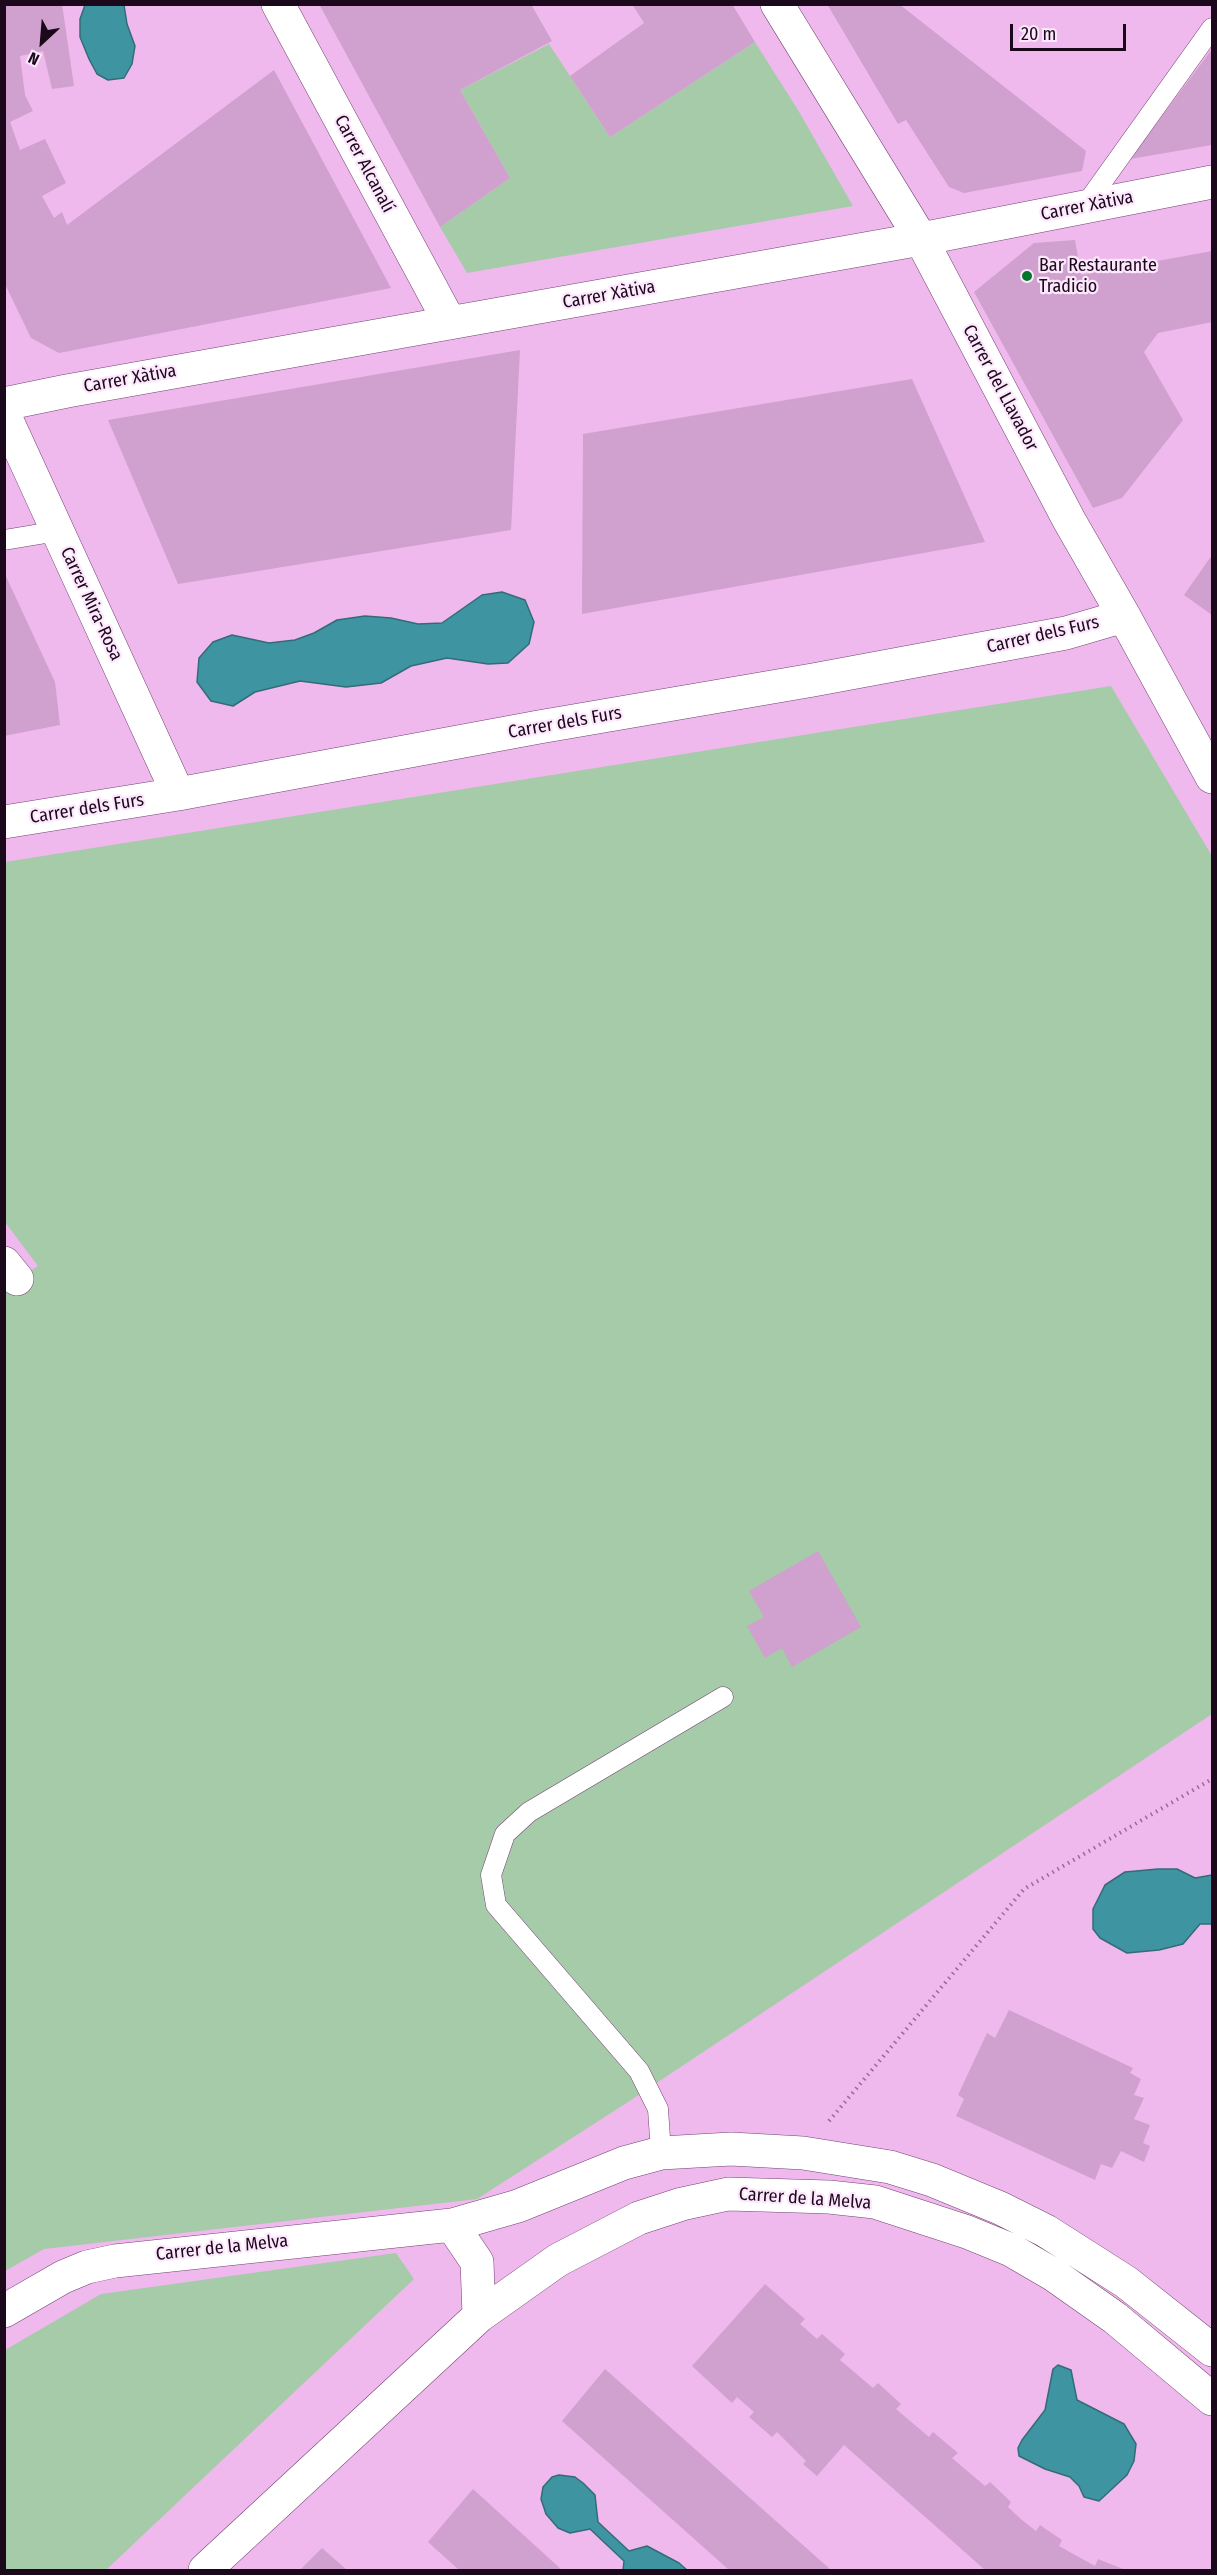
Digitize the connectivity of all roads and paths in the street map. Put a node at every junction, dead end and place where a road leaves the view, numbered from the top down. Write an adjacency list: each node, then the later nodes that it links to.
1 (278, 4): 7 (street, Carrer Alcanalí)
2 (777, 4): 6 (street, Carrer del Llavador)
3 (1212, 28): 5 (lane)
4 (1212, 182): 5 (street, Carrer Xàtiva)
5 (1084, 207): 6 (street, Carrer Xàtiva)
6 (921, 239): 7 (street, Carrer Xàtiva); 12 (street, Carrer del Llavador)
7 (450, 323): 8 (street, Carrer Xàtiva)
8 (4, 404)
9 (4, 414): 10 (street, Carrer Mira-Rosa)
10 (58, 531): 11 (lane); 14 (street, Carrer Mira-Rosa)
11 (4, 540)
12 (1124, 616): 13 (street, Carrer del Llavador); 14 (street, Carrer dels Furs)
13 (1212, 777)
14 (178, 794): 15 (street, Carrer dels Furs)
15 (4, 822)
16 (723, 1697): 18 (lane)
17 (1212, 1779): 19 (path)
18 (661, 2153): 19 (street, Carrer de la Melva); 20 (street, Carrer de la Melva)
19 (803, 2153): 23 (street, Carrer de la Melva)
20 (452, 2225): 21 (street, Carrer de la Melva); 22 (street)
21 (4, 2311)
22 (479, 2316): 24 (street, Carrer de la Melva); 25 (street, Carrer de la Melva)
23 (1212, 2350)
24 (1212, 2399)
25 (205, 2571)

